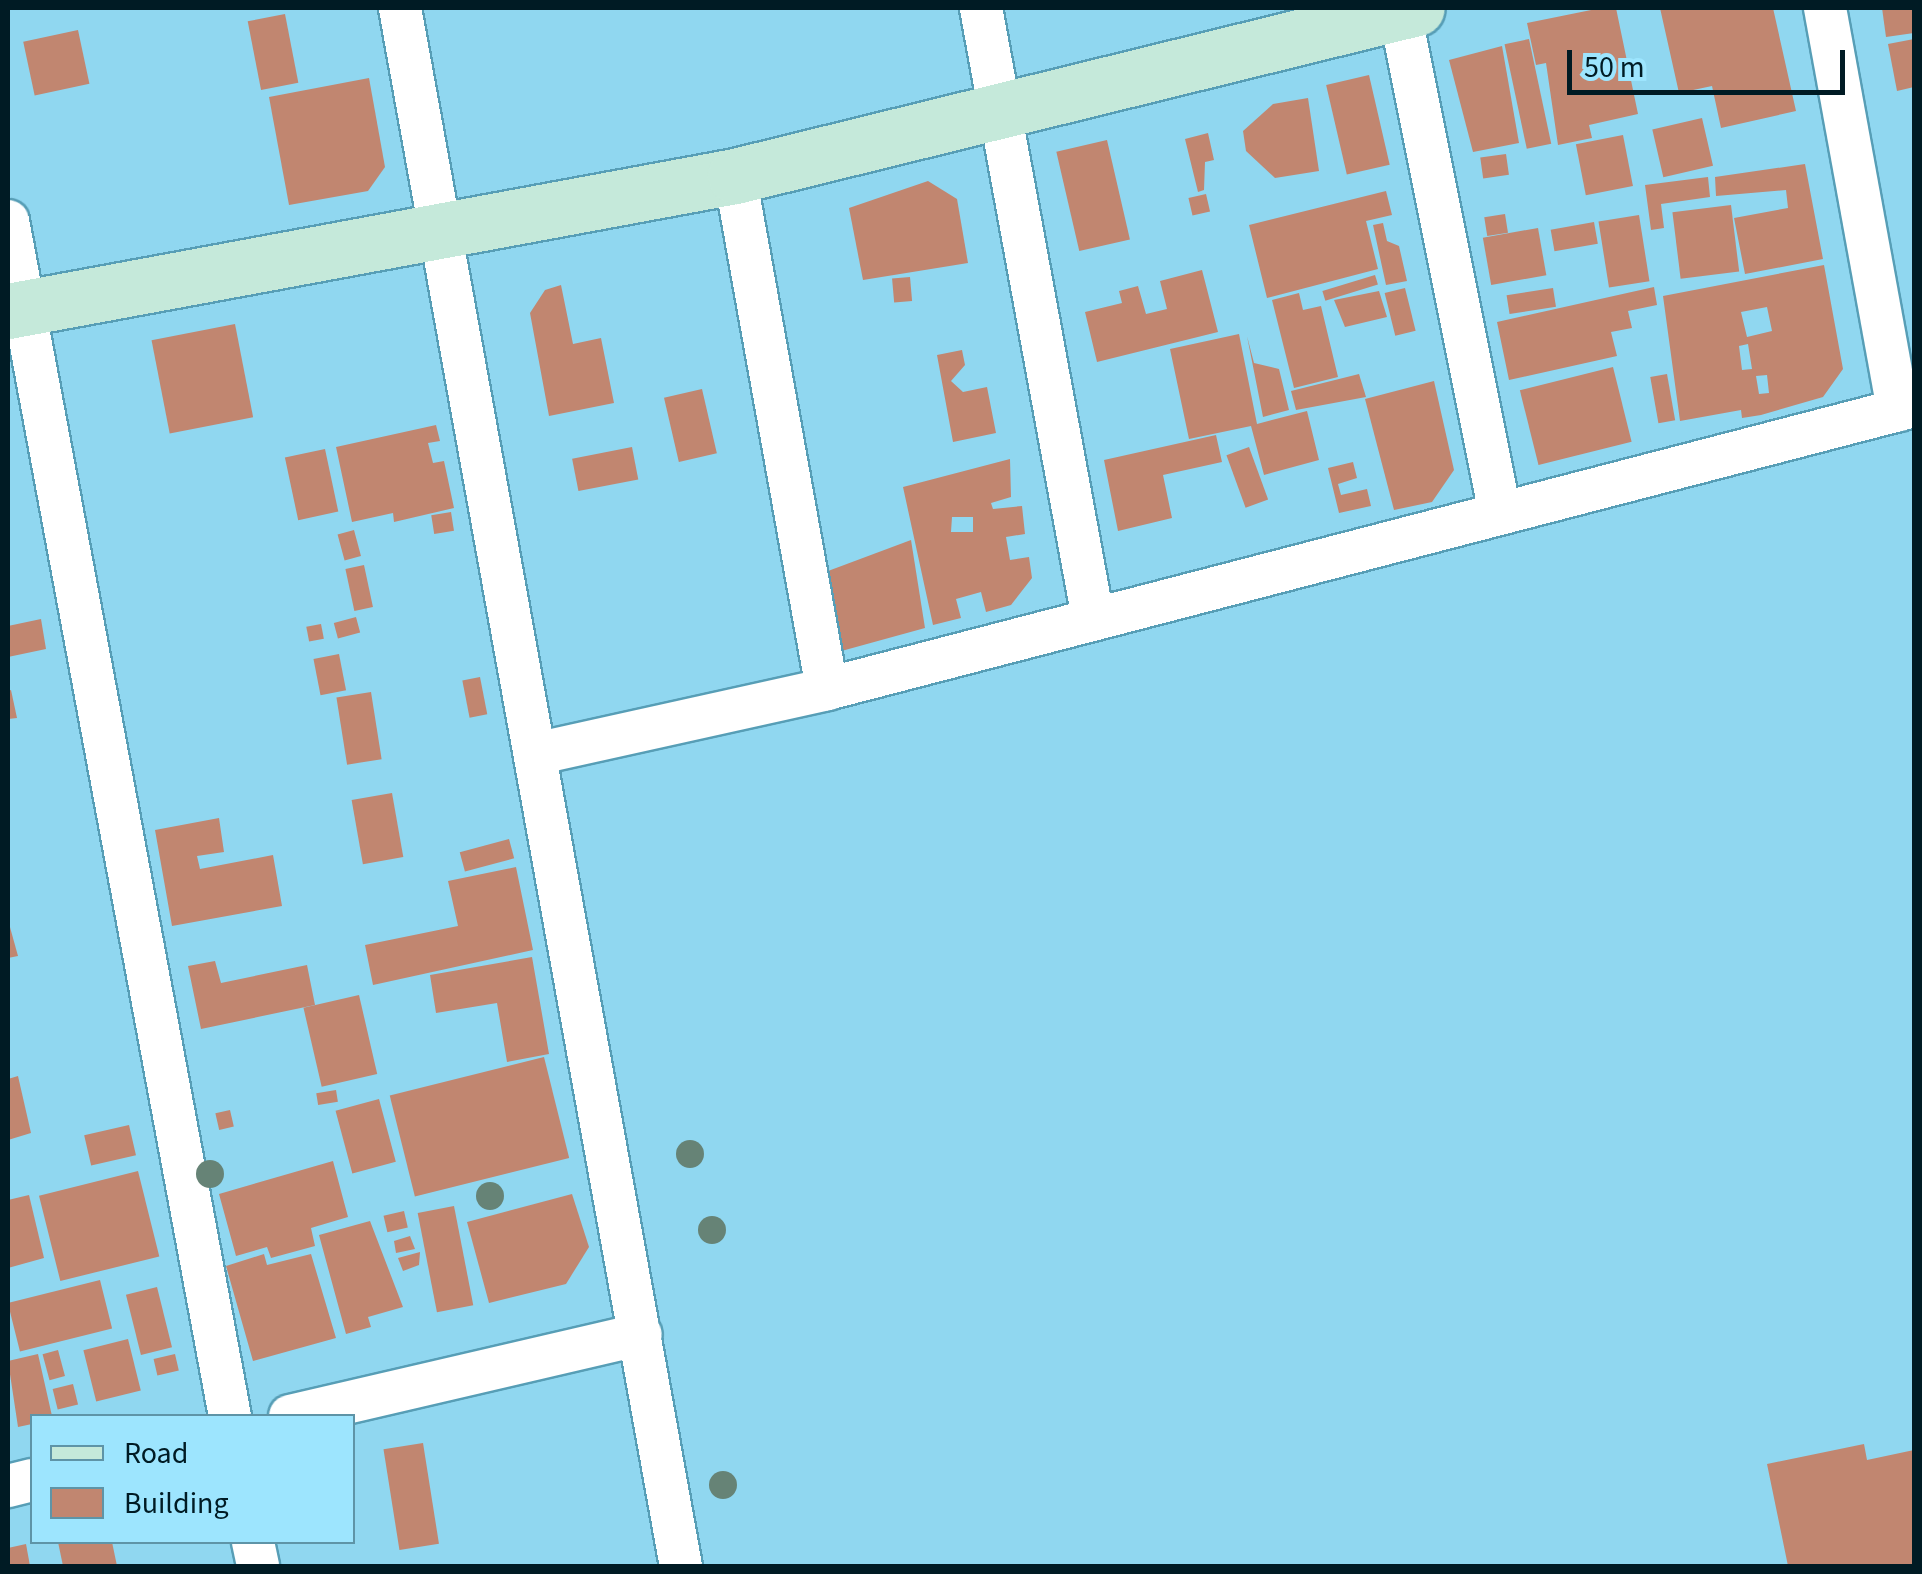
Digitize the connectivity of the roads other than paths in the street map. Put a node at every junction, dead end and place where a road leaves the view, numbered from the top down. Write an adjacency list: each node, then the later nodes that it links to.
1 (400, 8): 8 (street)
2 (981, 8): 5 (street)
3 (1825, 8): 10 (street)
4 (1406, 9): 5 (street); 11 (street)
5 (1000, 111): 6 (street); 12 (street)
6 (735, 176): 8 (street); 13 (street)
7 (8, 221): 9 (street)
8 (440, 236): 9 (street); 14 (street)
9 (16, 310): 16 (street)
10 (1906, 408): 11 (street)
11 (1500, 514): 12 (street)
12 (1093, 618): 13 (street)
13 (827, 689): 14 (street)
14 (535, 754): 15 (street)
15 (641, 1334): 17 (street); 18 (street)
16 (230, 1414)
17 (299, 1414)
18 (681, 1566)

